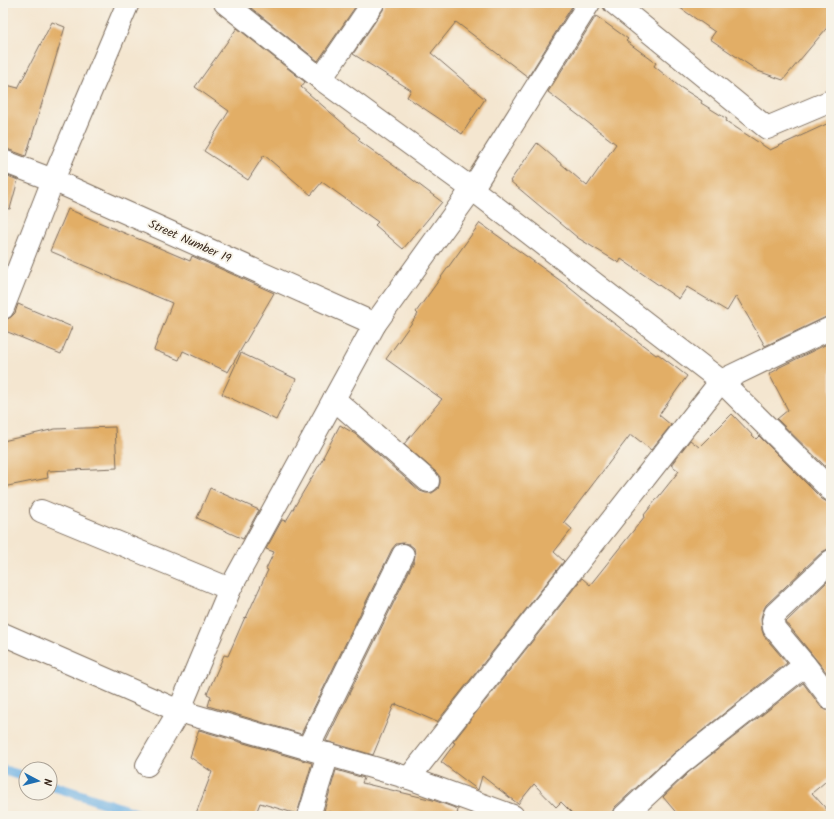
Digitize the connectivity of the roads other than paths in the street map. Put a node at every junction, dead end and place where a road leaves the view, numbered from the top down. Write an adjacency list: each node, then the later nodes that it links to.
1 (128, 3): 9 (street)
2 (225, 3): 6 (street)
3 (373, 3): 6 (street)
4 (590, 3): 10 (street)
5 (614, 3): 7 (street)
6 (321, 79): 10 (street)
7 (831, 101)
8 (3, 161): 9 (street, Street Number 19)
9 (52, 180): 11 (street); 12 (street, Street Number 19)
10 (472, 189): 12 (street); 14 (street)
11 (3, 308)
12 (375, 324): 15 (street)
13 (831, 328): 14 (street)
14 (721, 381): 17 (street); 28 (street)
15 (334, 399): 16 (street); 21 (street)
16 (428, 481)
17 (831, 490)
18 (41, 511): 21 (street)
19 (403, 555): 26 (street)
20 (831, 561): 23 (street)
21 (230, 589): 25 (street)
22 (3, 634): 25 (street)
23 (805, 665): 24 (street); 31 (street)
24 (831, 699)
25 (179, 711): 26 (street); 27 (street)
26 (318, 751): 28 (street); 29 (street)
27 (147, 765)
28 (409, 778): 30 (street)
29 (309, 816)
30 (513, 816)
31 (624, 816)

